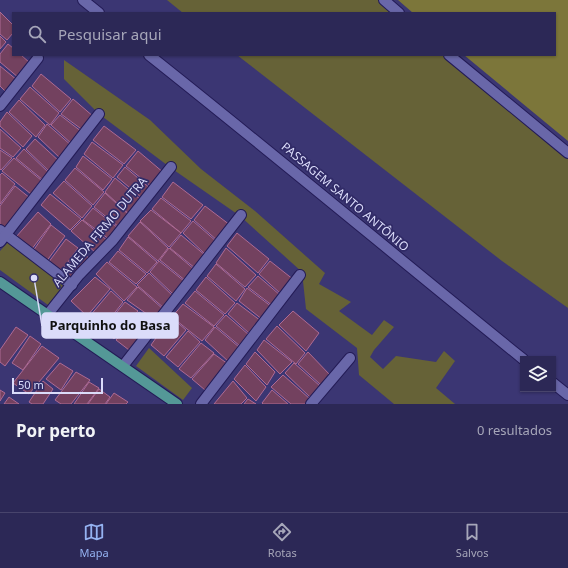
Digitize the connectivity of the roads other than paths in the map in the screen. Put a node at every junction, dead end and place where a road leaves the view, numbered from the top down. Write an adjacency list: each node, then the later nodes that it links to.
1 (83, 0): 3 (street)
2 (384, 0): 4 (street)
3 (98, 12)
4 (398, 12)
5 (151, 56): 18 (street, PASSAGEM SANTO ANTÔNIO)
6 (450, 56): 10 (street)
7 (38, 58): 8 (street)
8 (0, 106)
9 (99, 114): 13 (street)
10 (568, 153)
11 (171, 167): 16 (street, ALAMEDA FIRMO DUTRA)
12 (241, 215): 20 (street)
13 (2, 236): 16 (street)
14 (300, 275): 24 (street)
15 (0, 282): 17 (main road)
16 (72, 285): 17 (street, ALAMEDA FIRMO DUTRA)
17 (48, 314): 20 (main road)
18 (520, 357)
19 (350, 358): 25 (street)
20 (122, 366): 23 (main road)
21 (556, 385): 22 (street)
22 (568, 395)
23 (177, 404)
24 (201, 404)
25 (311, 404)

